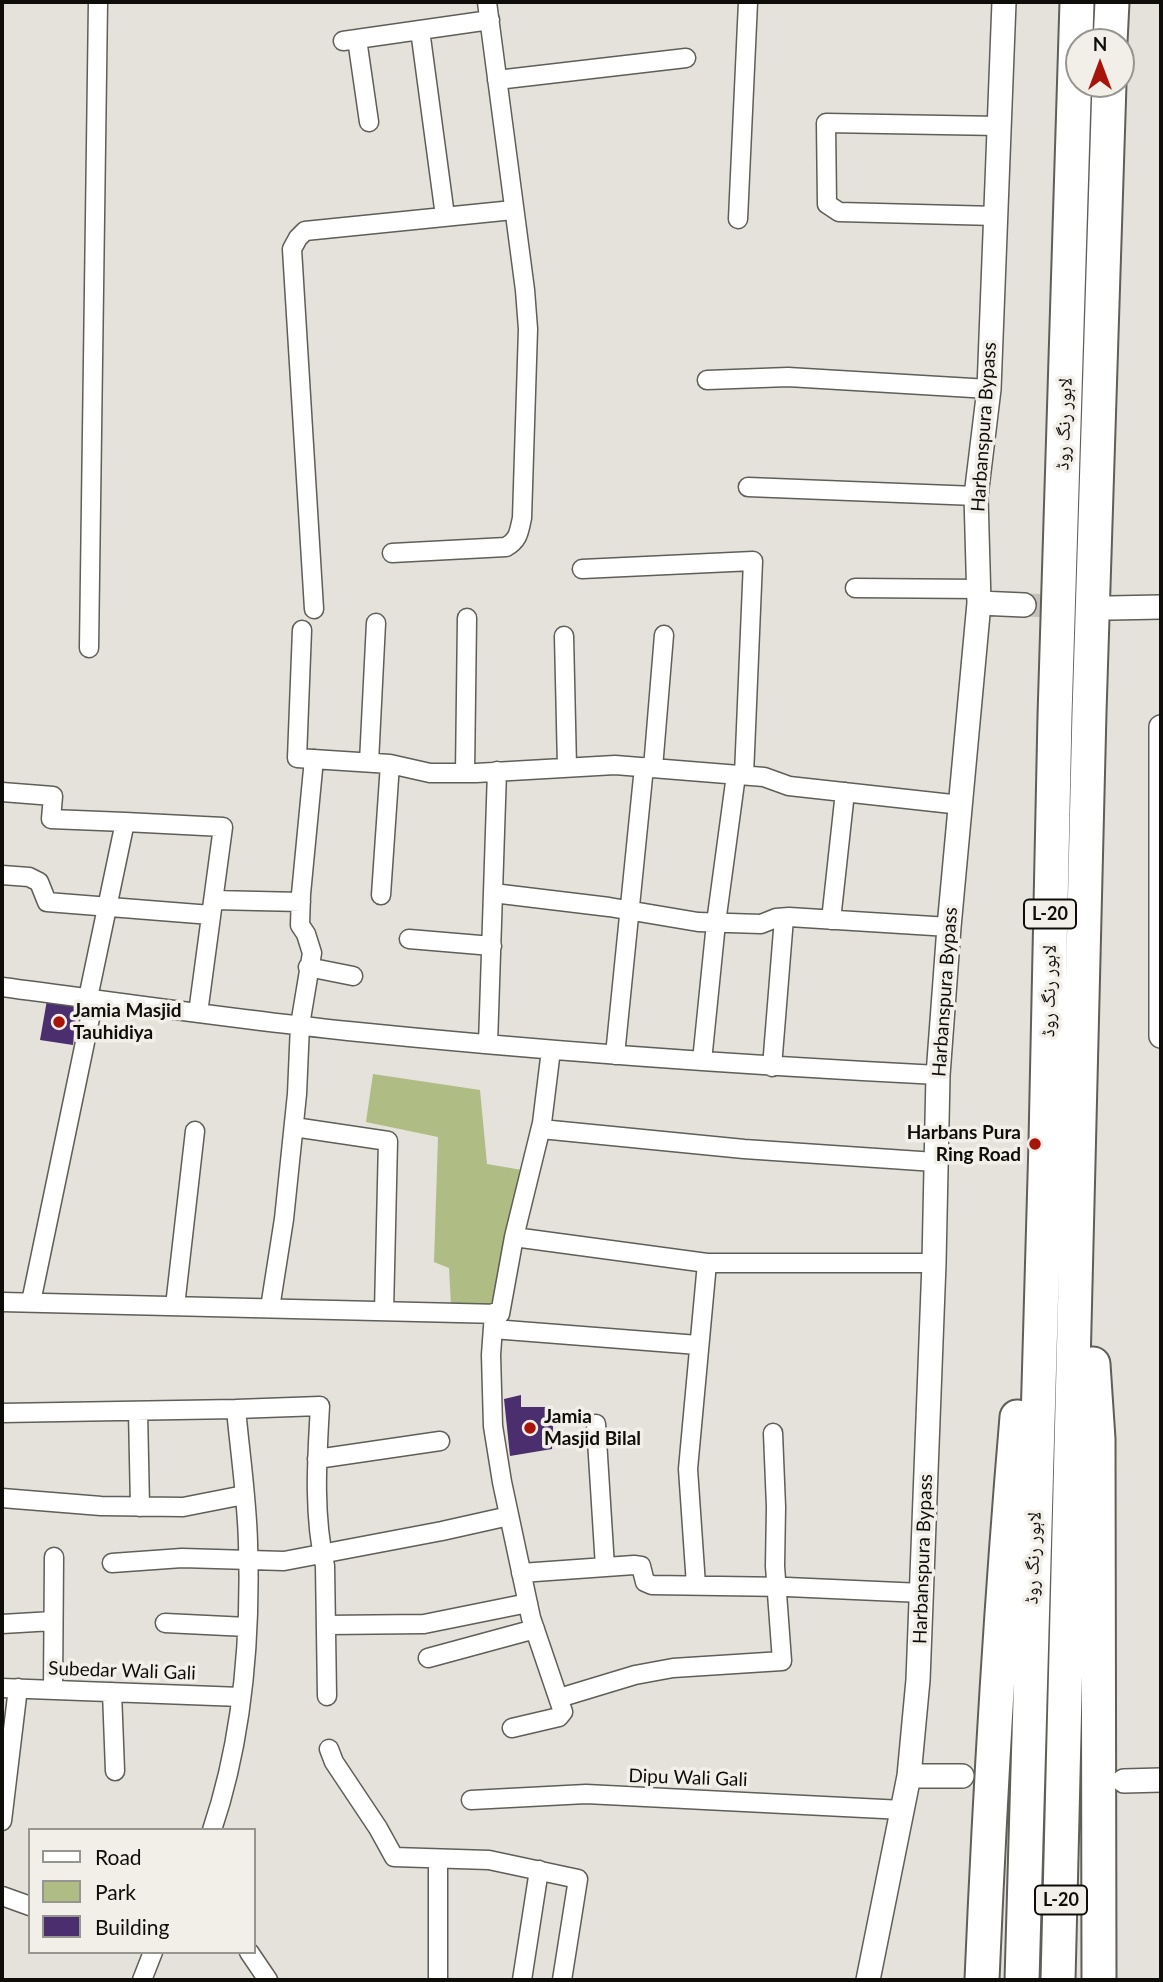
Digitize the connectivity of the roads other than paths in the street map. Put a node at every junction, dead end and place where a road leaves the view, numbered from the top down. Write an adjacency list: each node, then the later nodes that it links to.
1 (98, 2): 35 (street)
2 (748, 2): 17 (street)
3 (1004, 2): 13 (street, Harbanspura Bypass)
4 (1077, 2): 80 (highway, لاہور رنگ روڈ / L-20)
5 (1112, 2): 7 (highway)
6 (489, 11): 8 (street); 10 (street)
7 (1111, 28)
8 (420, 30): 12 (street); 15 (street)
9 (687, 58): 10 (street)
10 (497, 80): 14 (street)
11 (1109, 98): 81 (highway, لاہور رنگ روڈ / L-20)
12 (369, 122)
13 (1000, 126): 16 (street, Harbanspura Bypass); 16 (street)
14 (513, 210): 15 (street); 22 (street)
15 (445, 216): 29 (street)
16 (996, 216): 19 (street, Harbanspura Bypass)
17 (738, 219)
18 (707, 380): 19 (street)
19 (989, 388): 21 (street, Harbanspura Bypass)
20 (748, 487): 21 (street)
21 (976, 496): 25 (street, Harbanspura Bypass)
22 (392, 553)
23 (582, 569): 44 (street)
24 (855, 588): 25 (street)
25 (979, 596): 26 (street); 48 (street, Harbanspura Bypass)
26 (1024, 605)
27 (1161, 607): 28 (street)
28 (1110, 608)
29 (314, 609)
30 (467, 618): 43 (street)
31 (376, 623): 38 (street)
32 (302, 630): 37 (street)
33 (664, 635): 41 (street)
34 (564, 636): 40 (street)
35 (89, 648)
36 (1161, 727): 47 (street)
37 (314, 759): 38 (street); 53 (street)
38 (369, 762): 39 (street)
39 (390, 764): 43 (street); 52 (street)
40 (567, 767): 41 (street); 42 (street)
41 (649, 768): 44 (street); 56 (street)
42 (497, 771): 43 (street); 51 (street)
43 (465, 773)
44 (740, 775): 46 (street); 59 (street)
45 (2, 792): 49 (street)
46 (845, 792): 48 (street); 58 (street)
47 (1161, 797): 63 (street)
48 (961, 806): 60 (street, Harbanspura Bypass)
49 (125, 822): 54 (street); 55 (street)
50 (2, 875): 54 (street)
51 (494, 893): 56 (street); 62 (street)
52 (381, 895)
53 (301, 902): 55 (street); 64 (street)
54 (107, 906): 55 (street); 67 (street)
55 (212, 907): 68 (street)
56 (630, 911): 59 (street); 73 (street)
57 (784, 918): 58 (street); 59 (street); 75 (street)
58 (831, 920): 60 (street)
59 (716, 923): 74 (street)
60 (949, 928): 76 (street, Harbanspura Bypass)
61 (409, 939): 62 (street)
62 (492, 946): 71 (street)
63 (1161, 958): 70 (street)
64 (308, 967): 65 (street); 69 (street)
65 (353, 976)
66 (2, 987): 67 (street)
67 (91, 999): 68 (street); 87 (street)
68 (198, 1013): 69 (street)
69 (300, 1025): 71 (street); 77 (street)
70 (1161, 1036)
71 (488, 1044): 72 (street)
72 (551, 1050): 73 (street); 78 (street)
73 (615, 1055): 74 (street)
74 (702, 1061): 75 (street)
75 (772, 1067): 76 (street)
76 (938, 1075): 82 (street, Harbanspura Bypass)
77 (294, 1127): 89 (street); 90 (street)
78 (541, 1129): 82 (street); 83 (street)
79 (195, 1131): 88 (street)
80 (1046, 1142): 151 (highway); 152 (highway, لاہور رنگ روڈ / L-20)
81 (1079, 1145): 153 (highway, لاہور رنگ روڈ / L-20); 154 (highway)
82 (935, 1162): 85 (street, Harbanspura Bypass)
83 (514, 1237): 84 (street); 91 (street)
84 (707, 1263): 85 (street); 92 (street)
85 (934, 1263): 112 (street, Harbanspura Bypass)
86 (2, 1302): 87 (street)
87 (31, 1303): 88 (street)
88 (175, 1306): 89 (street)
89 (270, 1308): 90 (street)
90 (384, 1311): 91 (street)
91 (493, 1321): 92 (street); 103 (street)
92 (698, 1345): 110 (street)
93 (236, 1409): 94 (street); 99 (street); 100 (street)
94 (138, 1411): 95 (street); 102 (street)
95 (2, 1413)
96 (596, 1424): 108 (street)
97 (773, 1433): 111 (street)
98 (440, 1441): 99 (street)
99 (317, 1459): 104 (street)
100 (244, 1495): 102 (street); 106 (street)
101 (2, 1499): 102 (street)
102 (140, 1507)
103 (509, 1516): 104 (street); 109 (street)
104 (322, 1553): 106 (street); 117 (street)
105 (54, 1558): 114 (street)
106 (248, 1560): 107 (street); 118 (street)
107 (112, 1563)
108 (605, 1567): 109 (street); 110 (street)
109 (521, 1573): 113 (street)
110 (696, 1585): 111 (street)
111 (778, 1586): 112 (street); 126 (street)
112 (922, 1593): 131 (street, Harbanspura Bypass)
113 (528, 1603): 117 (street); 119 (street)
114 (53, 1621): 116 (street); 122 (street)
115 (165, 1623): 118 (street)
116 (2, 1624)
117 (326, 1625): 124 (street)
118 (247, 1627): 125 (street)
119 (535, 1629): 120 (street); 126 (street)
120 (428, 1658)
121 (10, 1688): 122 (street, Subedar Wali Gali); 129 (street)
122 (53, 1690): 123 (street, Subedar Wali Gali)
123 (111, 1692): 125 (street, Subedar Wali Gali); 130 (street)
124 (327, 1696)
125 (242, 1697): 138 (street)
126 (559, 1698): 127 (street)
127 (512, 1728)
128 (329, 1749): 139 (street)
129 (5, 1766): 137 (street)
130 (115, 1771)
131 (909, 1776): 132 (street); 136 (street, Harbanspura Bypass)
132 (962, 1776)
133 (1161, 1780): 134 (street)
134 (1124, 1781)
135 (471, 1800): 136 (street, Dipu Wali Gali)
136 (903, 1810): 150 (street, Harbanspura Bypass)
137 (2, 1821)
138 (212, 1828)
139 (438, 1858): 140 (street); 147 (street)
140 (539, 1870): 148 (street); 149 (street)
141 (2, 1896): 142 (street)
142 (28, 1905)
143 (152, 1954): 145 (street)
144 (250, 1954): 146 (street)
145 (142, 1980)
146 (268, 1980)
147 (438, 1980)
148 (522, 1980)
149 (562, 1980)
150 (868, 1980)
151 (982, 1980)
152 (1022, 1980)
153 (1058, 1980)
154 (1098, 1980)

